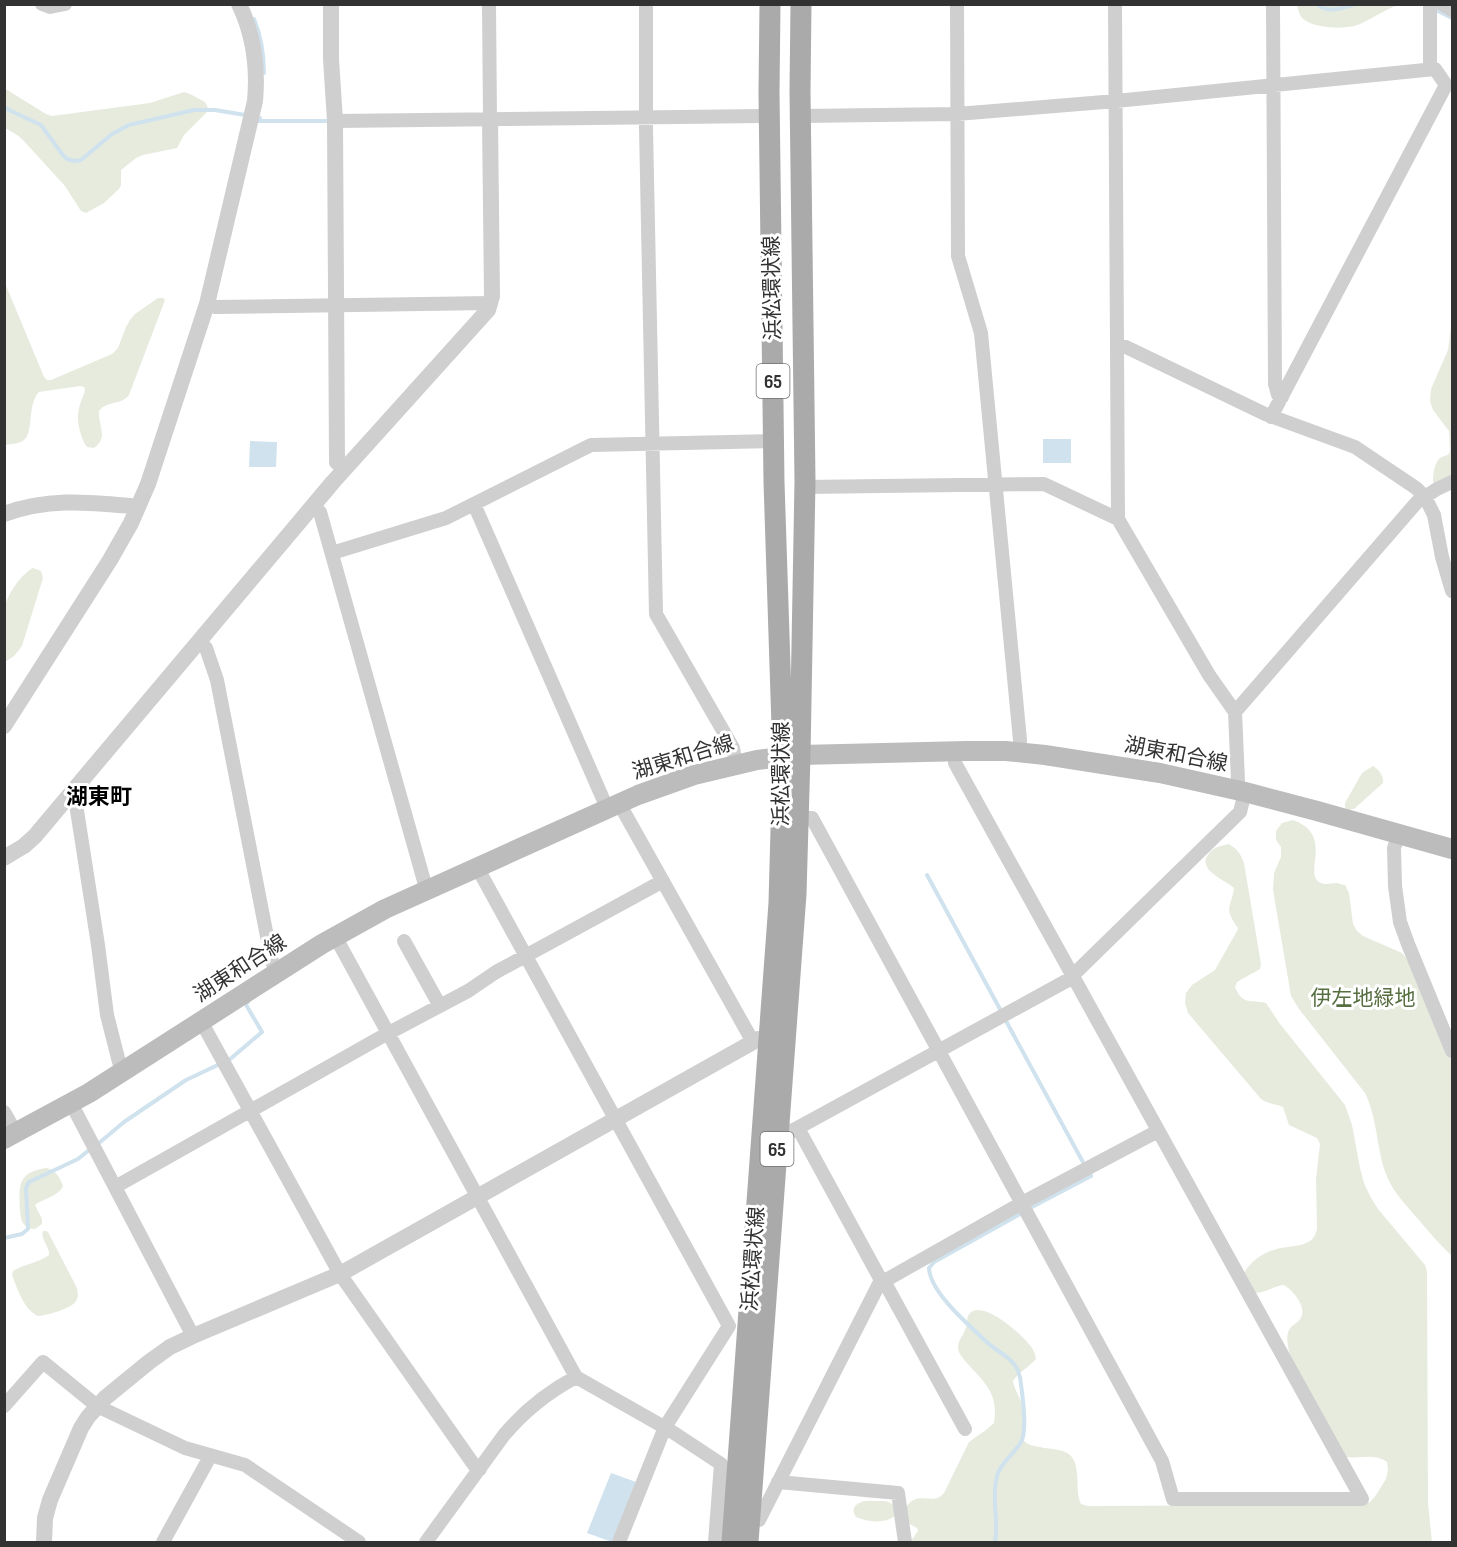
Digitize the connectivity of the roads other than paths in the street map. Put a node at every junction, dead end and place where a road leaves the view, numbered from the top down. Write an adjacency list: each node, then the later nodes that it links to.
1 (42, 4): 2 (street)
2 (65, 4)
3 (239, 4): 25 (street)
4 (331, 4): 23 (street)
5 (489, 4): 22 (street)
6 (646, 4): 21 (street)
7 (770, 4): 19 (main road, 浜松環状線 / 65)
8 (801, 4): 20 (main road, 浜松環状線 / 65)
9 (957, 4): 18 (street)
10 (1115, 4): 17 (street)
11 (1273, 4): 16 (street)
12 (1430, 4): 15 (street)
13 (1442, 4): 14 (street)
14 (1452, 10)
15 (1430, 69): 16 (street); 28 (street)
16 (1273, 85): 17 (street); 28 (street)
17 (1116, 101): 18 (street); 27 (street)
18 (957, 114): 20 (street); 34 (street)
19 (770, 116): 21 (street); 30 (main road, 浜松環状線 / 65)
20 (800, 116): 35 (main road, 浜松環状線 / 65)
21 (646, 118): 22 (street); 31 (street)
22 (490, 119): 23 (street); 24 (street)
23 (334, 121): 26 (street)
24 (491, 303): 26 (street); 32 (street)
25 (207, 304): 26 (street); 39 (street)
26 (336, 305): 32 (street)
27 (1117, 347): 29 (street); 41 (street)
28 (1282, 397): 29 (street)
29 (1271, 417): 36 (street)
30 (774, 441): 31 (street); 49 (main road, 浜松環状線 / 65)
31 (653, 444): 37 (street); 50 (street)
32 (345, 468): 38 (street)
33 (1452, 482): 36 (street)
34 (995, 484): 35 (street); 41 (street); 48 (street)
35 (805, 487): 49 (main road, 浜松環状線 / 65)
36 (1425, 497): 43 (street); 45 (street)
37 (474, 504): 42 (street); 53 (street)
38 (313, 506): 42 (street); 44 (street)
39 (137, 509): 40 (street); 46 (street)
40 (4, 514)
41 (1118, 519): 45 (street)
42 (332, 553): 60 (street)
43 (1452, 591)
44 (199, 641): 52 (street); 64 (street)
45 (1235, 712): 51 (street)
46 (4, 726)
47 (955, 751): 48 (main road, 湖東和合線); 49 (main road, 湖東和合線); 65 (street)
48 (1019, 752): 51 (main road, 湖東和合線)
49 (791, 756): 50 (main road, 湖東和合線); 54 (main road, 浜松環状線 / 65); 69 (main road, 浜松環状線 / 65)
50 (736, 765): 53 (main road, 湖東和合線)
51 (1240, 791): 55 (main road, 湖東和合線); 65 (street)
52 (68, 797): 57 (street); 72 (street)
53 (614, 805): 58 (main road, 湖東和合線); 59 (street)
54 (798, 818): 71 (street); 77 (main road, 浜松環状線 / 65)
55 (1399, 834): 56 (main road, 湖東和合線); 70 (street)
56 (1452, 849)
57 (4, 858)
58 (477, 867): 60 (main road, 湖東和合線); 63 (street)
59 (663, 881): 63 (street); 69 (street)
60 (428, 889): 61 (main road, 湖東和合線)
61 (335, 936): 64 (main road, 湖東和合線); 68 (street)
62 (404, 941): 66 (street)
63 (525, 956): 66 (street); 76 (street)
64 (278, 972): 67 (main road, 湖東和合線)
65 (1073, 976): 71 (street); 78 (street)
66 (440, 1006): 68 (street)
67 (201, 1021): 72 (main road, 湖東和合線); 74 (street)
68 (388, 1033): 74 (street); 81 (street)
69 (761, 1041): 76 (street); 94 (main road, 浜松環状線 / 65)
70 (1452, 1051)
71 (939, 1052): 77 (street); 82 (street)
72 (124, 1071): 73 (main road, 湖東和合線)
73 (71, 1103): 79 (main road, 湖東和合線); 80 (street)
74 (251, 1110): 80 (street); 83 (street)
75 (4, 1112): 79 (street)
76 (615, 1120): 81 (street); 89 (street)
77 (788, 1129): 84 (street); 94 (main road, 浜松環状線 / 65)
78 (1158, 1131): 82 (street); 82 (street)
79 (10, 1136)
80 (115, 1187): 85 (street)
81 (477, 1197): 83 (street); 86 (street)
82 (1022, 1203): 84 (street)
83 (340, 1274): 85 (street); 92 (street)
84 (883, 1281): 90 (street); 93 (street)
85 (193, 1336): 88 (street)
86 (576, 1377): 89 (street); 92 (street)
87 (4, 1406): 88 (street)
88 (97, 1406): 91 (street); 95 (street)
89 (665, 1427): 94 (street); 99 (street)
90 (964, 1429)
91 (208, 1455): 96 (street); 97 (street)
92 (480, 1469): 98 (street)
93 (778, 1482): 94 (street); 103 (street)
94 (734, 1518): 100 (street); 101 (main road, 浜松環状線 / 65); 102 (main road, 浜松環状線 / 65)
95 (44, 1542)
96 (163, 1542)
97 (359, 1542)
98 (426, 1542)
99 (619, 1542)
100 (716, 1542)
101 (732, 1542)
102 (748, 1542)
103 (905, 1542)

